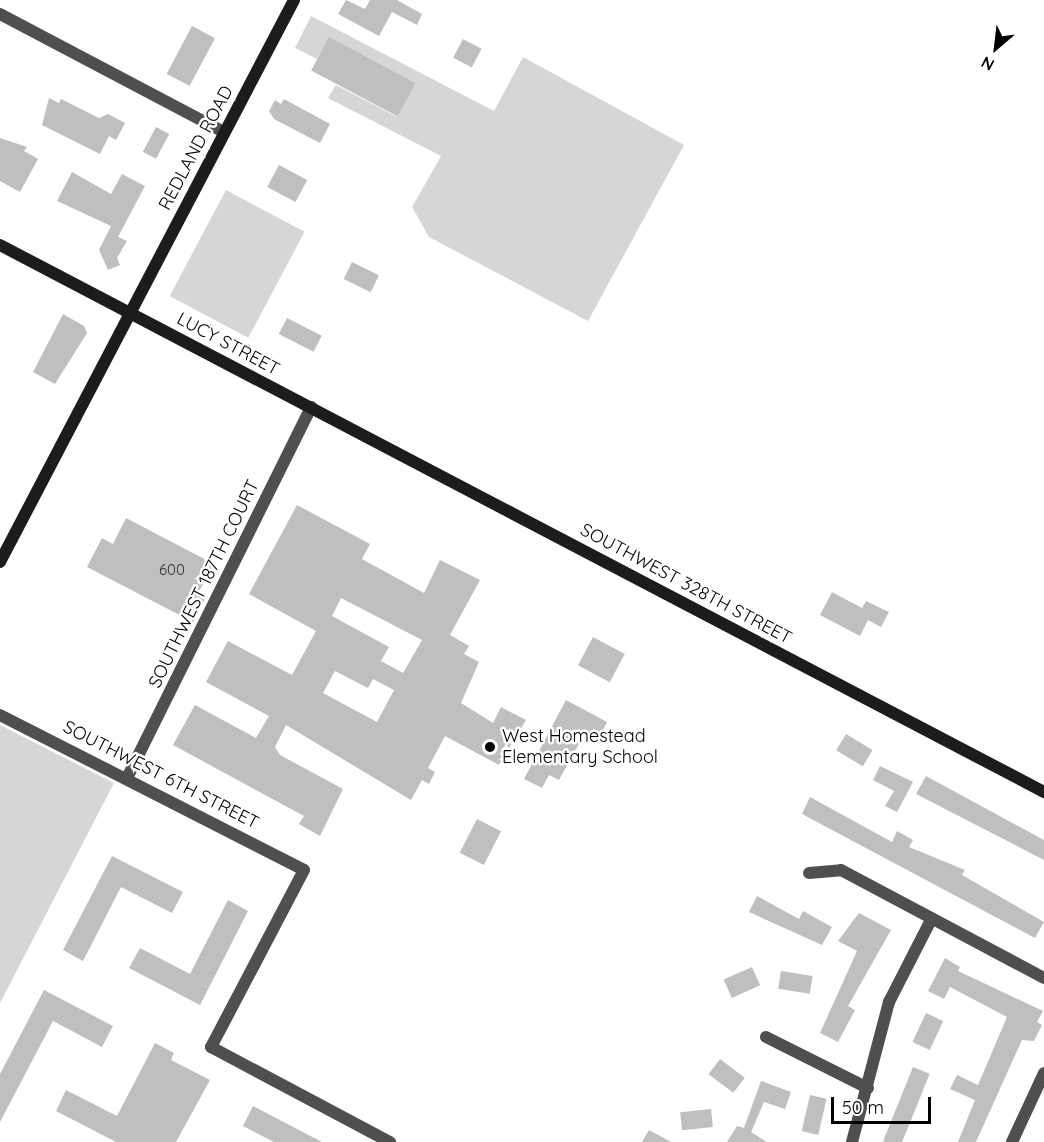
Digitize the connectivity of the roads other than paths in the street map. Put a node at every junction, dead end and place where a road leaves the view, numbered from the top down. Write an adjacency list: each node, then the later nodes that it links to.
1 (294, 0): 3 (street, REDLAND ROAD)
2 (0, 14): 3 (street)
3 (225, 132): 5 (street, REDLAND ROAD)
4 (0, 245): 5 (street, LUCY STREET)
5 (129, 312): 6 (street, LUCY STREET); 7 (street, REDLAND ROAD)
6 (310, 407): 9 (street, SOUTHWEST 187TH COURT); 10 (street, SOUTHWEST 328TH STREET)
7 (0, 562)
8 (0, 715): 9 (street, SOUTHWEST 6TH STREET)
9 (128, 776): 17 (street, SOUTHWEST 6TH STREET)
10 (1044, 792)
11 (809, 873): 12 (street)
12 (932, 918): 13 (street); 16 (street)
13 (1044, 978)
14 (766, 1037): 16 (street)
15 (1044, 1073): 19 (street)
16 (868, 1088): 18 (street)
17 (390, 1142)
18 (852, 1142)
19 (1011, 1142)

